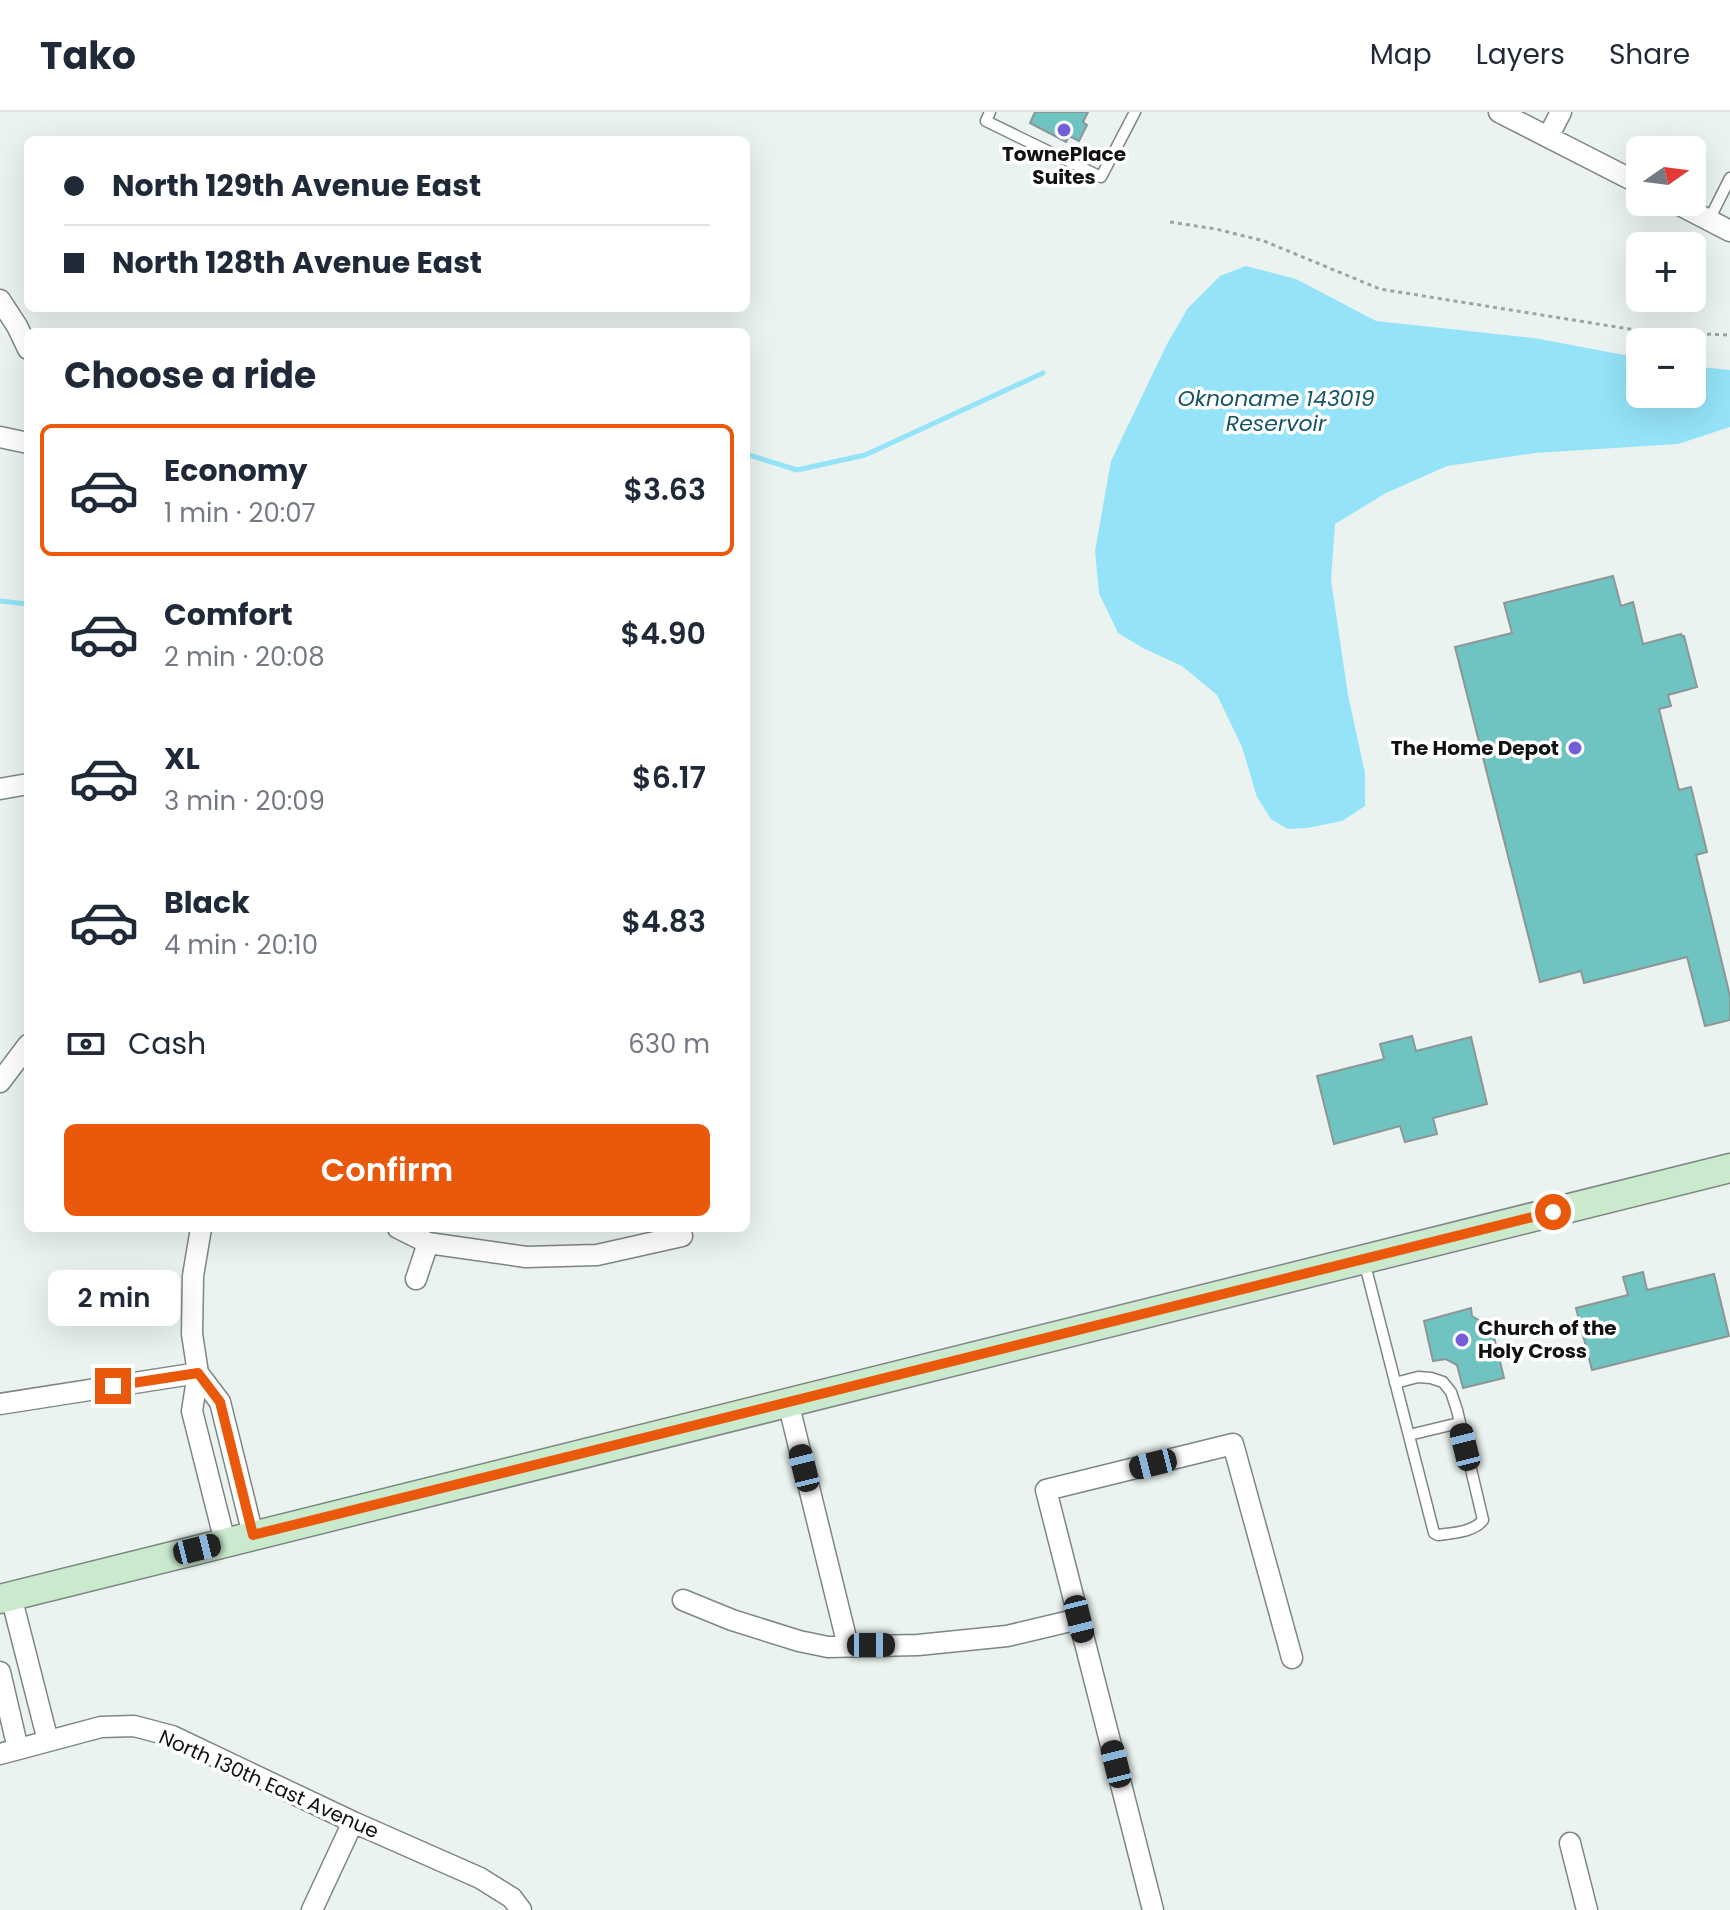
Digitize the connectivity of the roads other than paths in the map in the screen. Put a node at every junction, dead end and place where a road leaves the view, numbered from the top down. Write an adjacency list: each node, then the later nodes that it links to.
1 (990, 112): 2 (lane)
2 (1135, 112)
3 (1499, 112): 5 (street)
4 (1561, 112): 5 (street)
5 (1548, 137): 6 (street)
6 (1626, 177)
7 (1730, 178): 9 (lane)
8 (1701, 216): 9 (street)
9 (1709, 220): 10 (street)
10 (1730, 231)
11 (0, 300): 12 (street)
12 (24, 341)
13 (0, 437): 14 (street)
14 (24, 442)
15 (24, 785): 16 (street)
16 (0, 789)
17 (24, 1050): 18 (street)
18 (0, 1082)
19 (1730, 1168): 24 (main road)
20 (200, 1232): 26 (street)
21 (406, 1232): 23 (street)
22 (681, 1232): 23 (street)
23 (428, 1243): 25 (street)
24 (1364, 1259): 27 (lane); 28 (main road)
25 (416, 1279)
26 (198, 1373): 29 (street); 32 (street); 33 (street)
27 (1395, 1383): 30 (lane); 31 (lane)
28 (788, 1402): 32 (main road); 37 (street)
29 (0, 1404)
30 (1459, 1423): 31 (lane); 31 (lane)
31 (1409, 1435)
32 (253, 1535): 33 (main road)
33 (225, 1542): 34 (main road)
34 (6, 1597): 40 (street)
35 (683, 1600): 37 (street)
36 (1079, 1619): 37 (street); 38 (street); 46 (street)
37 (848, 1646)
38 (1292, 1658)
39 (0, 1672): 41 (street)
40 (48, 1741): 41 (street, North 130th East Avenue); 42 (street, North 130th East Avenue)
41 (9, 1752)
42 (353, 1822): 44 (street); 45 (street, North 130th East Avenue)
43 (1570, 1843): 47 (street)
44 (312, 1910)
45 (521, 1910)
46 (1153, 1910)
47 (1587, 1910)

